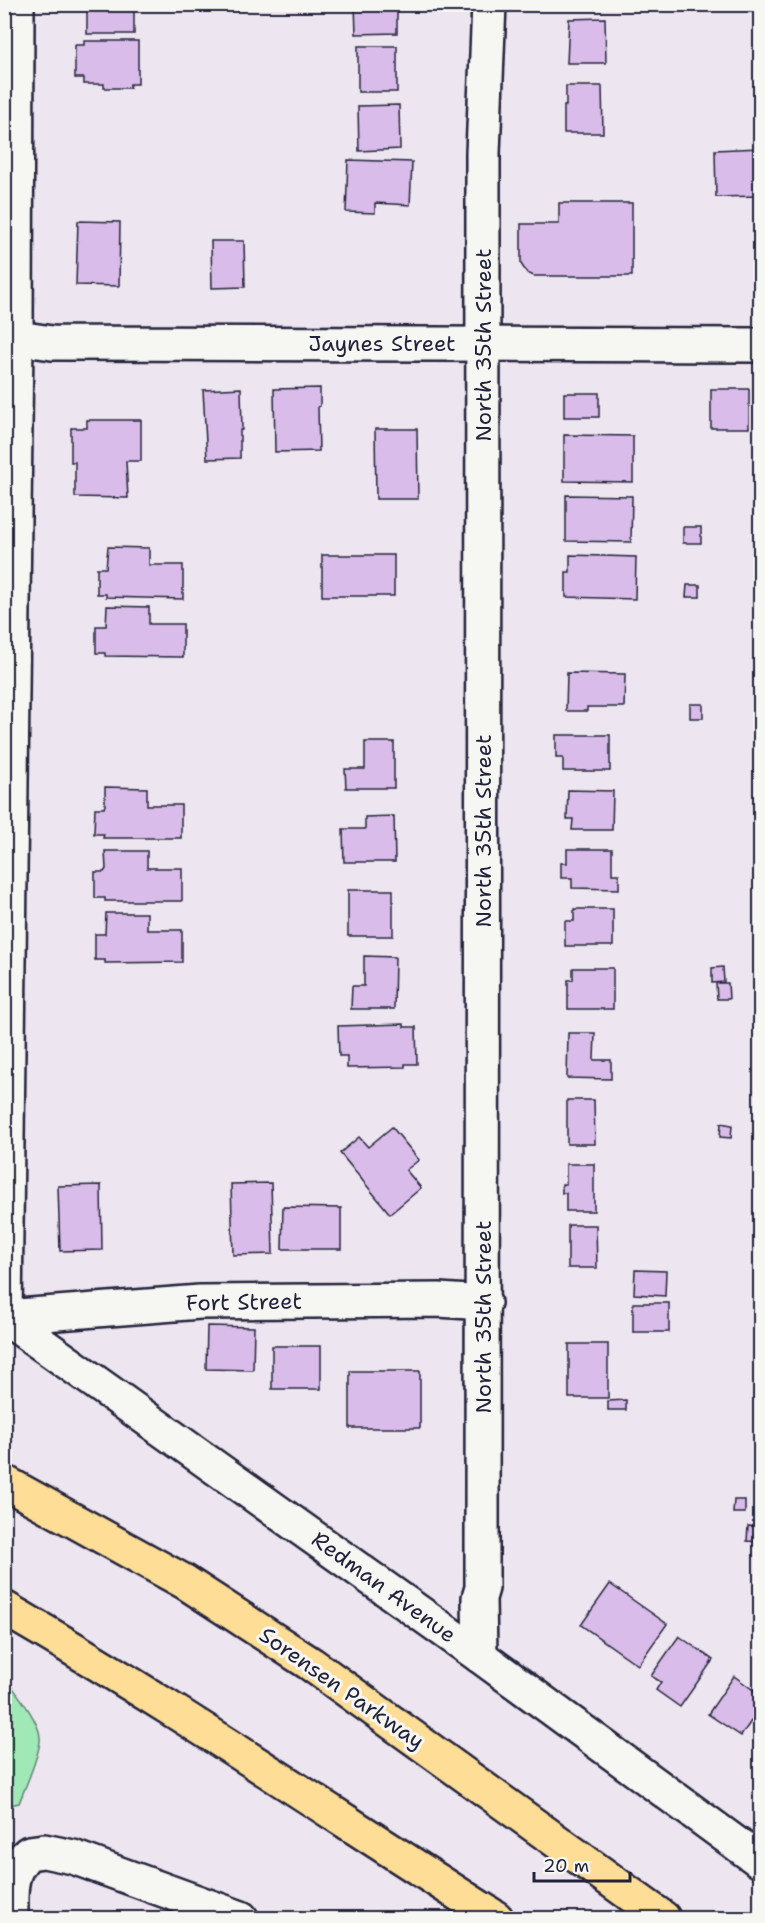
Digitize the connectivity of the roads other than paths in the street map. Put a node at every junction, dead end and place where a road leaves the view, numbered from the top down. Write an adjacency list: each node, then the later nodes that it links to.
1 (17, 4): 3 (street)
2 (489, 4): 4 (street, North 35th Street)
3 (10, 337): 4 (street, Jaynes Street); 7 (street)
4 (482, 344): 5 (street, Jaynes Street); 6 (street, North 35th Street)
5 (760, 345)
6 (484, 1303): 7 (street, Fort Street); 10 (street, North 35th Street)
7 (5, 1317): 10 (street, Redman Avenue)
8 (4, 1482): 15 (main road, Sorensen Parkway)
9 (4, 1608): 14 (main road)
10 (480, 1656): 11 (street, Redman Avenue)
11 (760, 1861)
12 (11, 1918): 13 (street)
13 (236, 1918)
14 (496, 1918)
15 (663, 1918)

